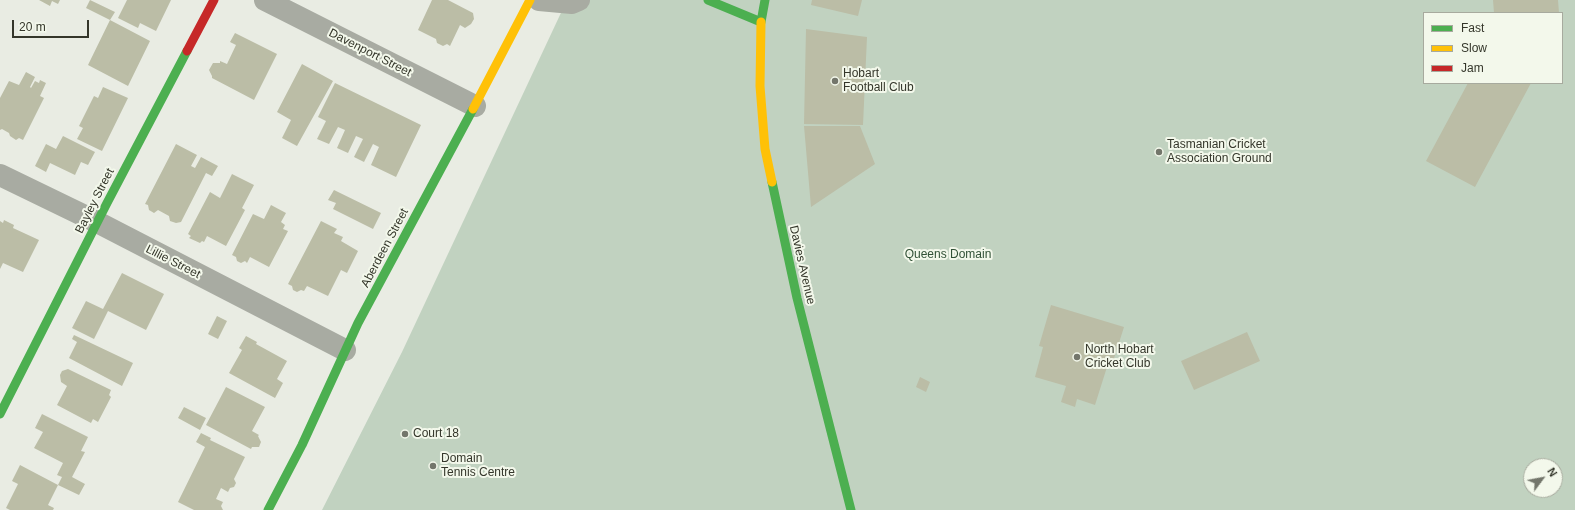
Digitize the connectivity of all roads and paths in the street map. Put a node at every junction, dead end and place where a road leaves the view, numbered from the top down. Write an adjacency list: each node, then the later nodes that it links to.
1 (214, 0): 11 (street, Bayley Street)
2 (265, 0): 9 (street, Davenport Street)
3 (530, 0): 9 (street, Aberdeen Street)
4 (538, 0): 5 (street)
5 (579, 0)
6 (708, 0): 8 (street)
7 (765, 0): 8 (street, Davies Avenue)
8 (761, 22): 15 (street, Davies Avenue)
9 (475, 106): 12 (street, Aberdeen Street)
10 (0, 175): 11 (street, Lillie Street)
11 (97, 222): 12 (street, Lillie Street); 13 (street, Bayley Street)
12 (345, 350): 14 (street, Aberdeen Street)
13 (0, 414)
14 (268, 510)
15 (851, 510)

